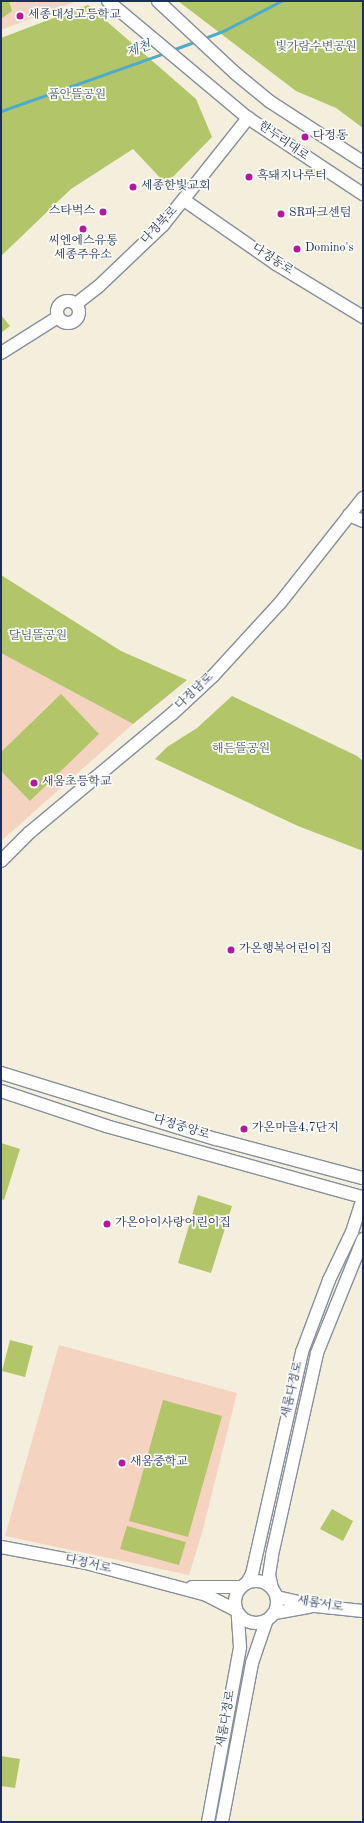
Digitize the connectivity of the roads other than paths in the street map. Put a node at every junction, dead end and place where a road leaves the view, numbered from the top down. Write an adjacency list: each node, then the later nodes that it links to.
1 (108, 1): 3 (street, 한누리대로)
2 (162, 5): 4 (street)
3 (248, 118): 5 (street, 한누리대로); 6 (street, 다정북로)
4 (363, 162)
5 (363, 194)
6 (184, 200): 7 (street, 다정북로); 9 (street, 다정동로)
7 (76, 304): 8 (street); 8 (street)
8 (58, 317): 10 (street)
9 (363, 317)
10 (1, 353)
11 (363, 498): 12 (street, 다정남로)
12 (349, 514): 13 (street); 14 (street, 다정남로)
13 (363, 521)
14 (1, 861)
15 (1, 1073): 17 (street, 다정중앙로)
16 (1, 1091): 19 (street, 다정중앙로)
17 (363, 1178)
18 (363, 1183): 19 (street, 새롬다정로)
19 (361, 1202): 22 (street, 새롬다정로)
20 (363, 1239): 24 (street, 새롬다정로)
21 (1, 1547): 23 (street, 다정서로)
22 (244, 1585): 23 (street); 24 (street); 27 (street)
23 (173, 1586): 27 (street)
24 (274, 1592): 25 (street, 새롬서로); 28 (street)
25 (315, 1606): 26 (street, 새롬서로); 28 (street)
26 (363, 1611)
27 (237, 1612): 28 (street); 29 (street, 새롬다정로)
28 (270, 1617): 30 (street, 새롬다정로)
29 (208, 1822)
30 (222, 1822)

